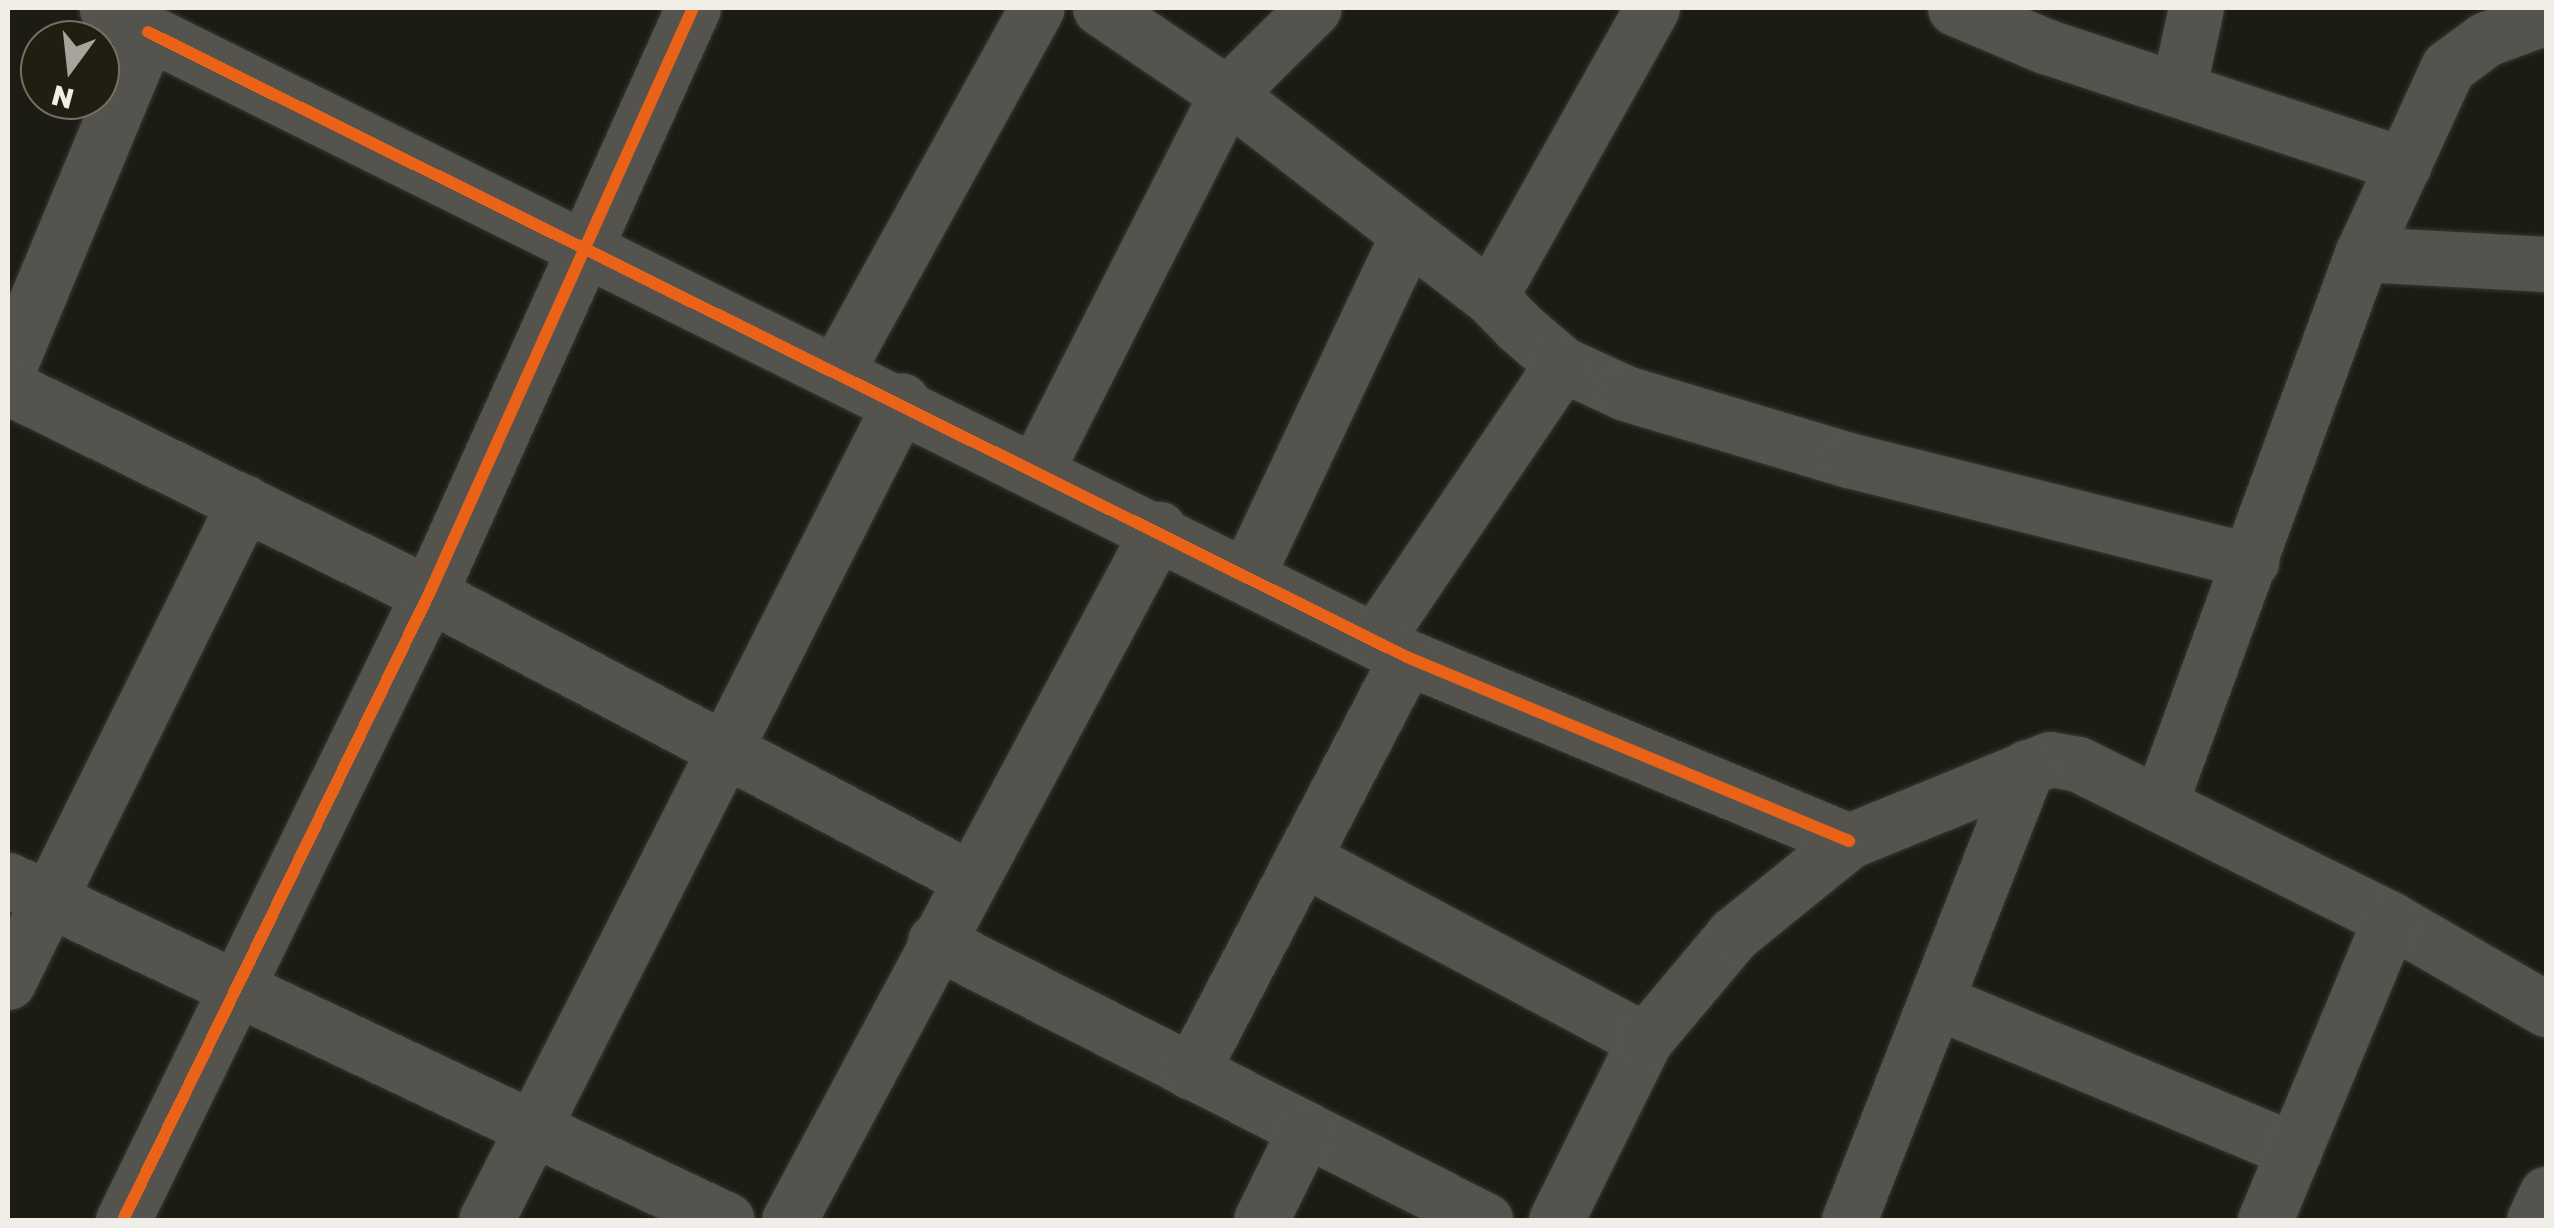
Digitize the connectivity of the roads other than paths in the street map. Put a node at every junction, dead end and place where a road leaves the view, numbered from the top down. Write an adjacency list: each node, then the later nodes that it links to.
1 (693, 8): 14 (street)
2 (1038, 8): 19 (street)
3 (1100, 8): 11 (street)
4 (1314, 8): 11 (street)
5 (1652, 8): 17 (street)
6 (1955, 8): 10 (street)
7 (2196, 8): 10 (street)
8 (116, 14): 14 (street); 20 (street)
9 (2546, 17): 12 (street)
10 (2178, 90): 12 (street)
11 (1227, 94): 13 (street); 23 (street)
12 (2404, 165): 15 (street)
13 (1408, 234): 17 (street); 27 (street)
14 (592, 246): 19 (street); 28 (street)
15 (2362, 254): 16 (street); 26 (street)
16 (2546, 264)
17 (1490, 298): 18 (street)
18 (1562, 364): 26 (street); 29 (street)
19 (838, 368): 22 (street)
20 (8, 370)
21 (8, 387): 24 (street)
22 (902, 400): 23 (street); 30 (street)
23 (1037, 468): 25 (street)
24 (245, 502): 28 (street); 36 (street)
25 (1159, 529): 27 (street); 35 (street)
26 (2252, 561): 32 (street)
27 (1248, 573): 29 (street)
28 (430, 594): 30 (street); 40 (street)
29 (1392, 648): 33 (street); 34 (street)
30 (728, 748): 35 (street); 45 (street)
31 (2027, 767): 32 (street); 33 (street); 41 (street)
32 (2160, 803): 37 (street)
33 (1849, 841): 43 (street)
34 (1302, 858): 43 (street); 44 (street)
35 (969, 878): 38 (street)
36 (29, 890): 39 (street); 40 (street)
37 (2390, 918): 42 (street); 47 (street)
38 (934, 940): 44 (street); 52 (street)
39 (8, 982)
40 (239, 993): 45 (street); 49 (street)
41 (1938, 1002): 47 (street); 56 (street)
42 (2546, 1010)
43 (1645, 1040): 55 (street)
44 (1191, 1072): 46 (street)
45 (533, 1130): 50 (street); 51 (street)
46 (1305, 1130): 53 (street); 54 (street)
47 (2294, 1150): 57 (street)
48 (2546, 1194): 58 (street)
49 (123, 1220)
50 (486, 1220)
51 (727, 1220)
52 (788, 1220)
53 (1261, 1220)
54 (1486, 1220)
55 (1556, 1220)
56 (1849, 1220)
57 (2265, 1220)
58 (2534, 1220)

